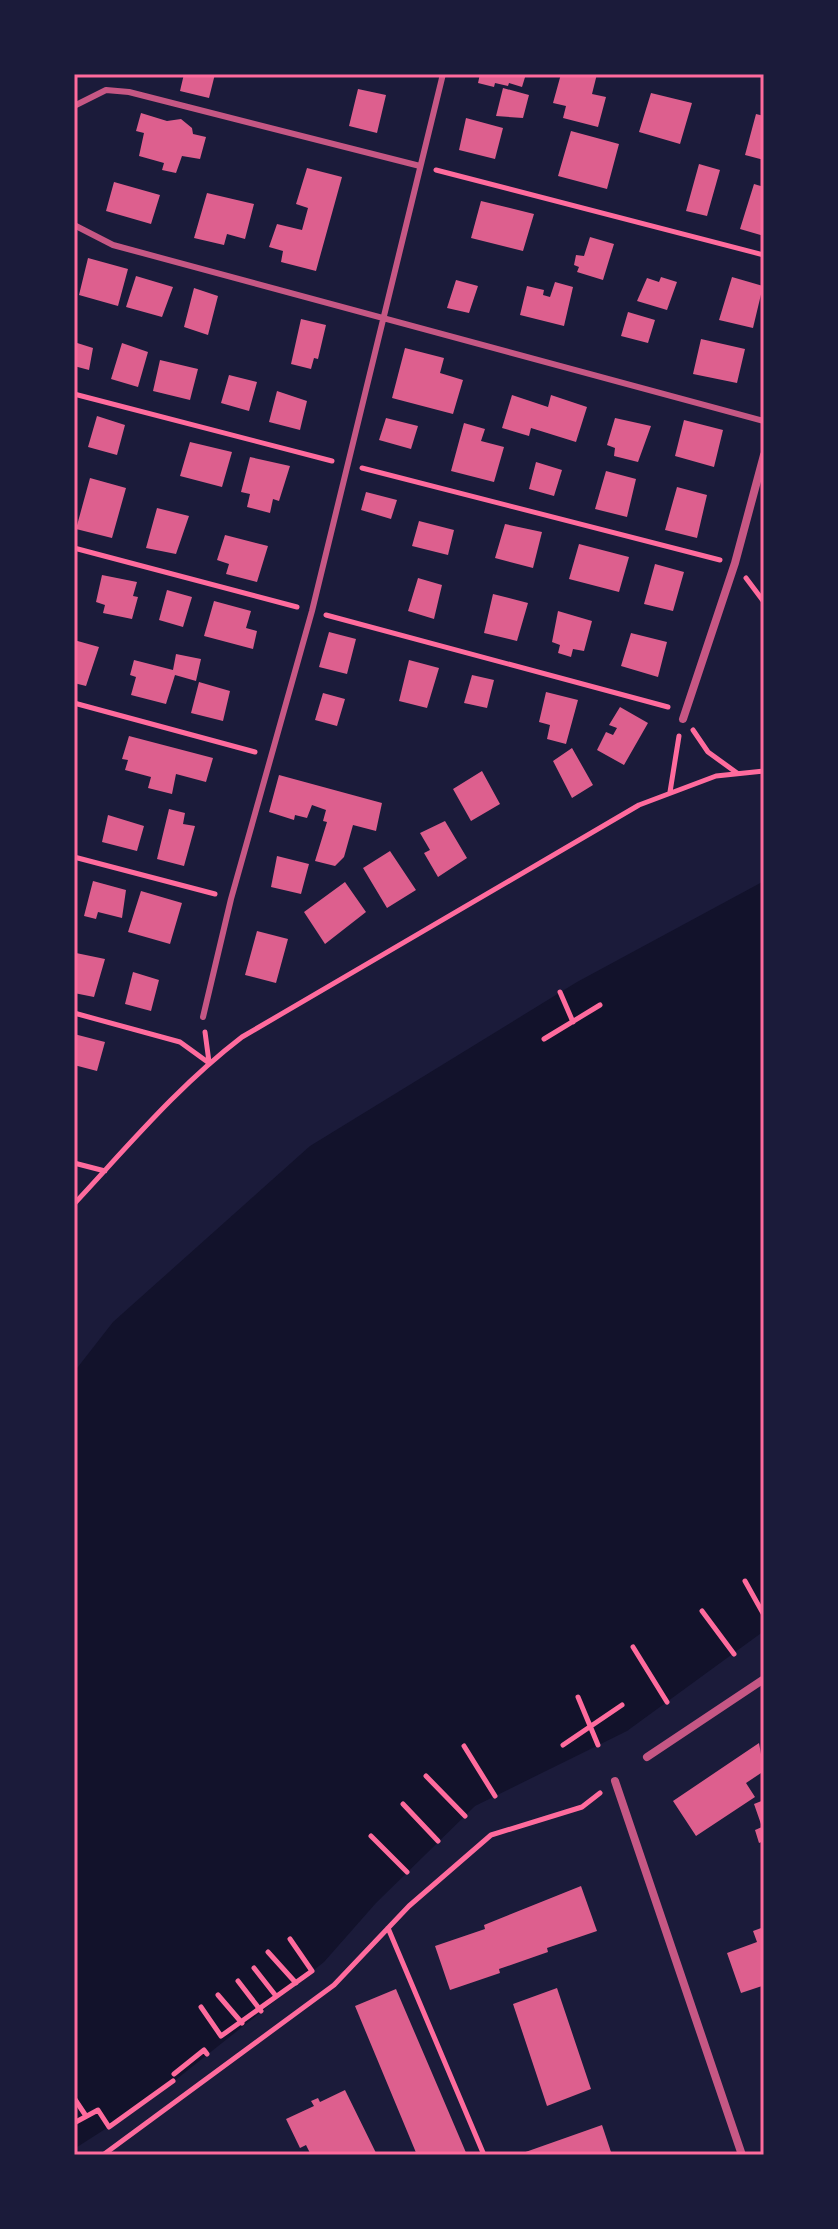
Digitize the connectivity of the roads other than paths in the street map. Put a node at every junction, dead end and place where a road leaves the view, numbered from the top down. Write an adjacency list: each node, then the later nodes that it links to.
1 (443, 74): 3 (lane)
2 (74, 106): 3 (lane)
3 (420, 166): 5 (lane)
4 (74, 225): 5 (lane)
5 (383, 317): 6 (lane); 9 (lane)
6 (764, 421)
7 (764, 455): 8 (street)
8 (684, 715)
9 (203, 1017)
10 (764, 1679): 11 (street)
11 (647, 1757)
12 (615, 1781): 13 (street)
13 (742, 2155)

